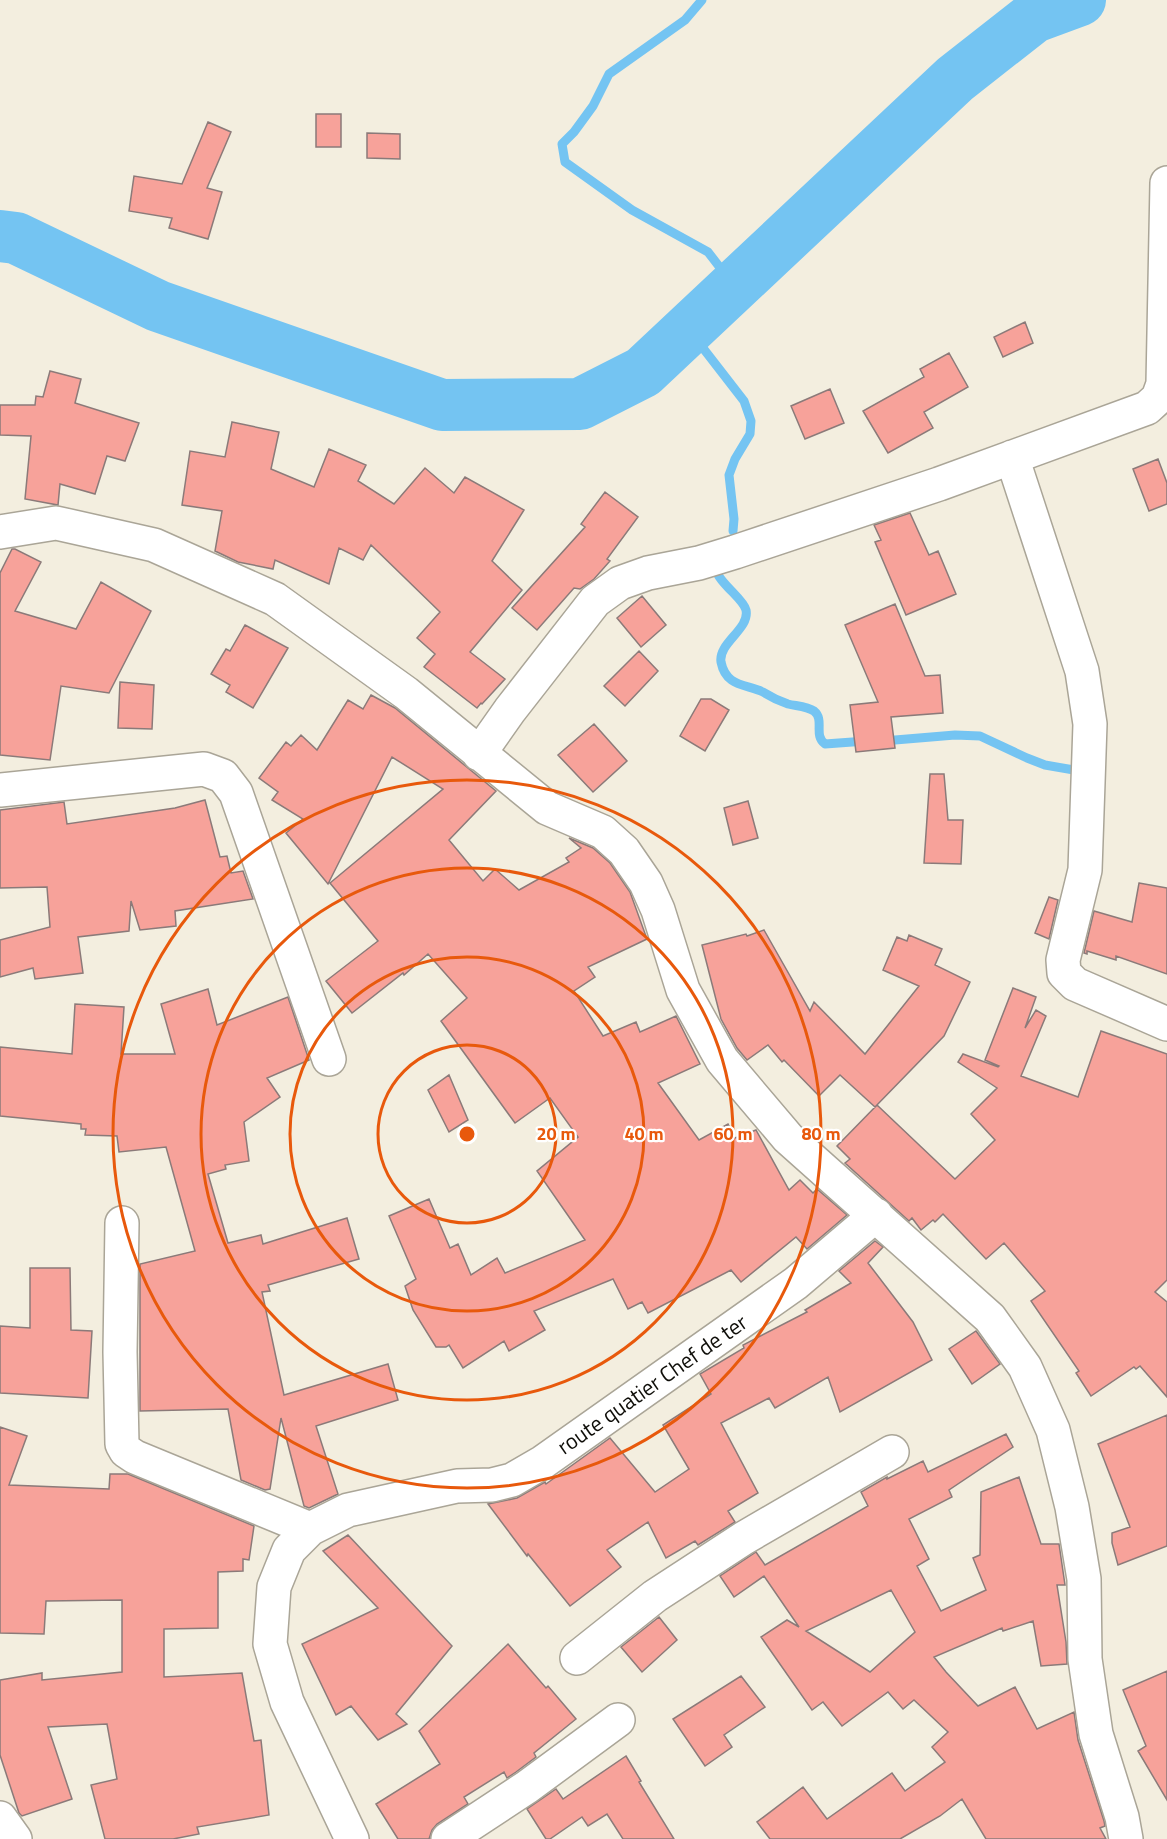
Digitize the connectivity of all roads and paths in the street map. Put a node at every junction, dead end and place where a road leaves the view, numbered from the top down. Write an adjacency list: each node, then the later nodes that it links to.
1 (1167, 183): 2 (street)
2 (1012, 457): 4 (street); 6 (street)
3 (0, 532): 4 (street)
4 (479, 754): 8 (street)
5 (0, 790): 7 (street)
6 (1167, 1024)
7 (329, 1059)
8 (876, 1215): 11 (street, route quatier Chef de ter); 18 (street)
9 (122, 1223): 11 (street)
10 (892, 1452): 12 (street)
11 (310, 1529): 16 (street, route quatier Chef de ter)
12 (577, 1658)
13 (618, 1720): 17 (street)
14 (0, 1818): 15 (street)
15 (15, 1839)
16 (352, 1839)
17 (448, 1839)
18 (1126, 1839)

